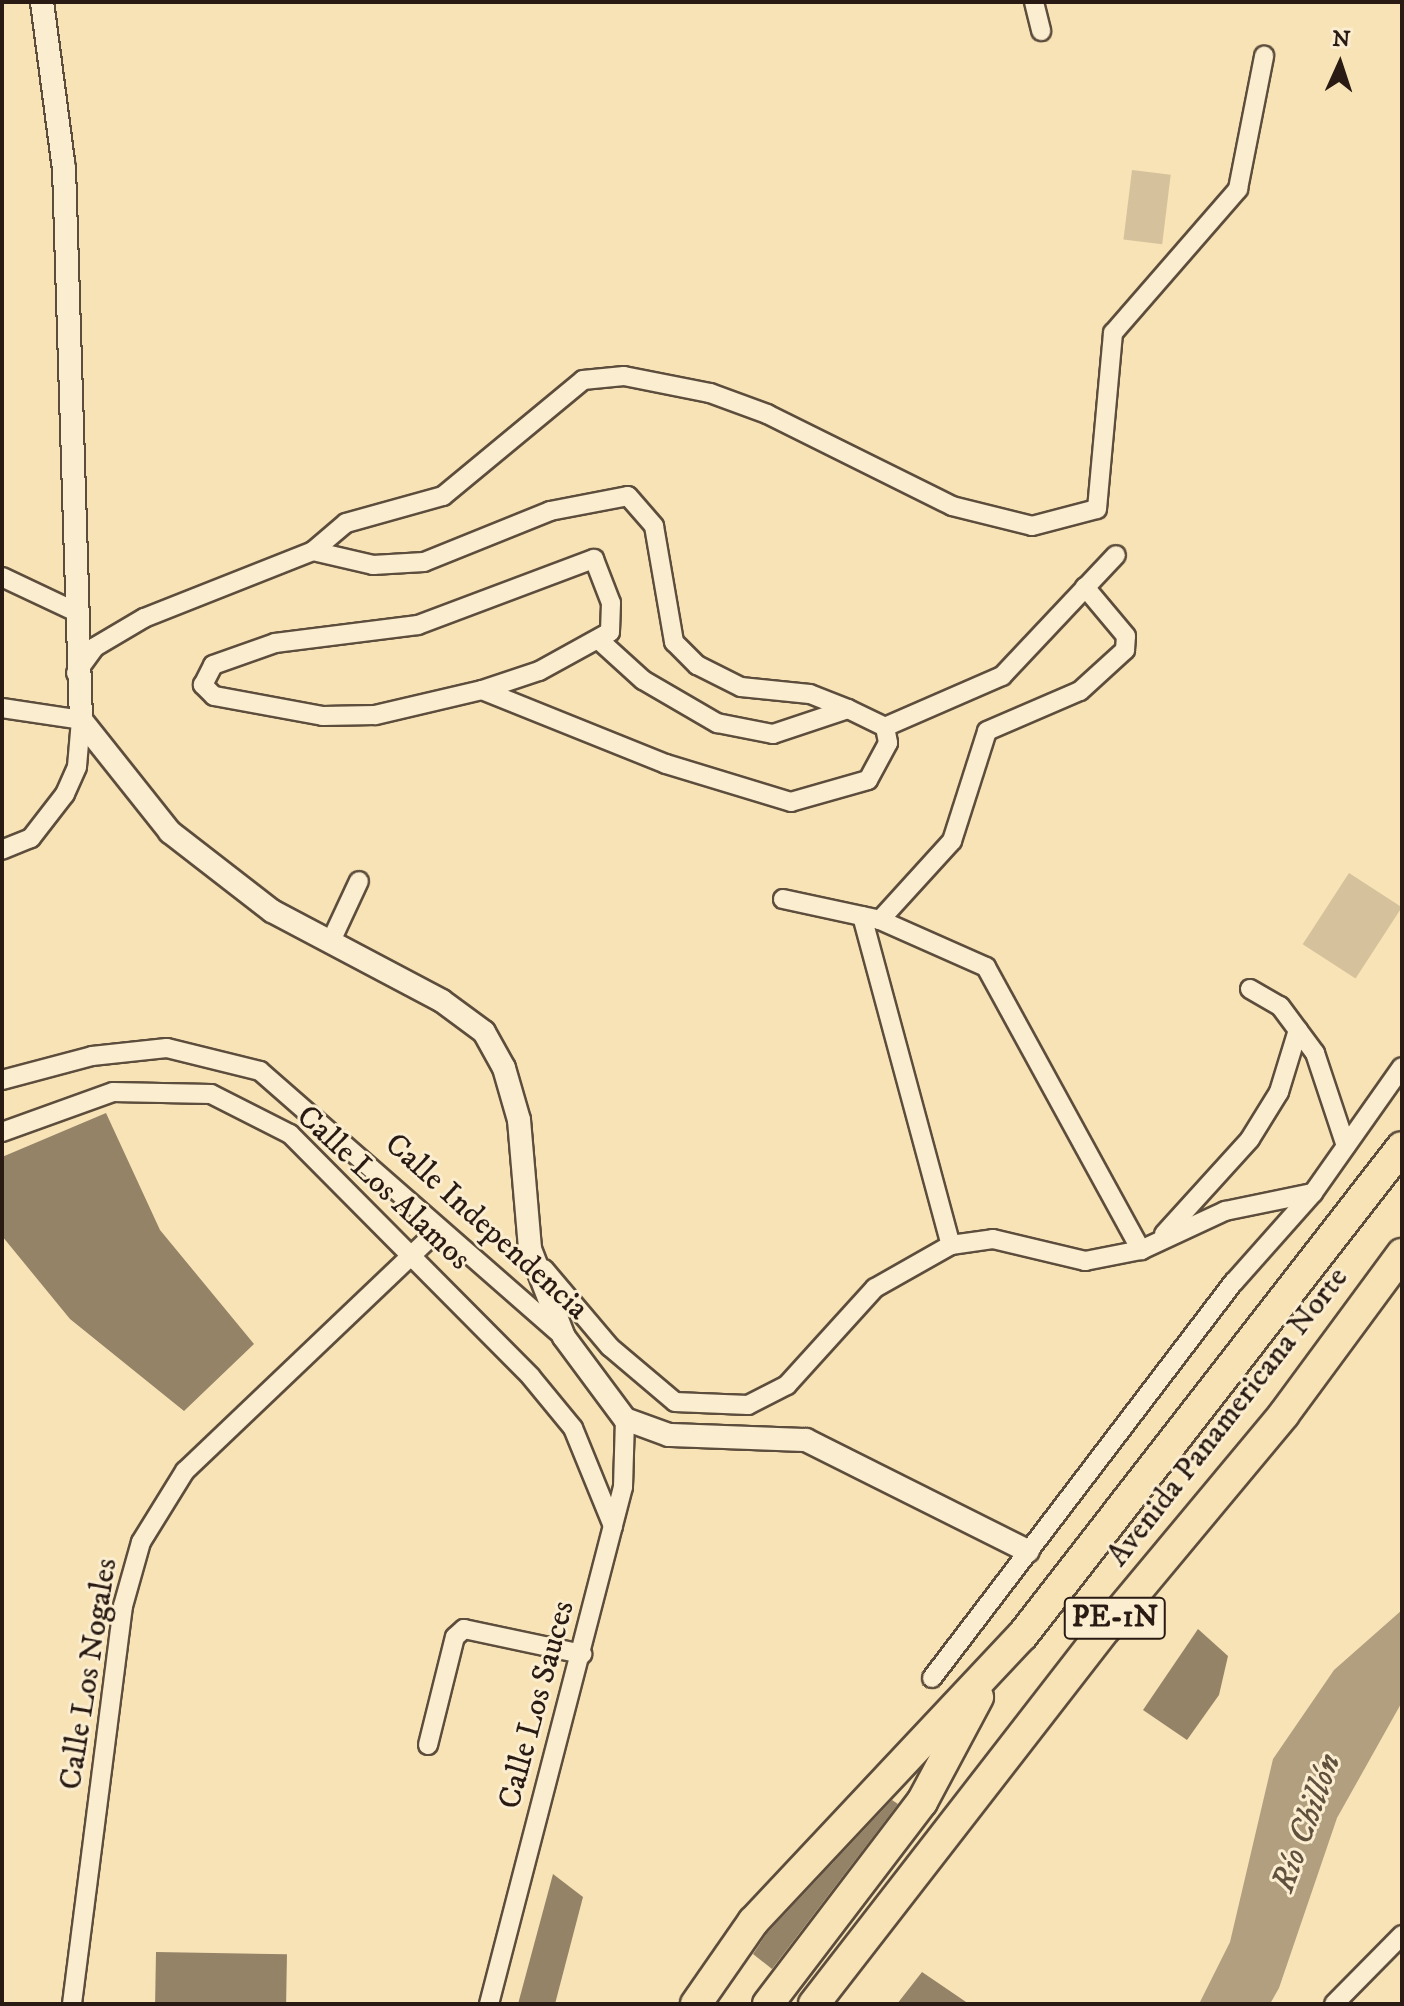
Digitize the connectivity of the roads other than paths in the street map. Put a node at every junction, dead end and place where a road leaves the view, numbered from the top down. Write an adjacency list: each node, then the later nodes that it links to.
1 (42, 2): 9 (street)
2 (1034, 2): 3 (street)
3 (1041, 31)
4 (1264, 56): 5 (street)
5 (313, 551): 11 (street); 14 (street)
6 (1116, 555): 8 (street)
7 (2, 577): 9 (street)
8 (1085, 587): 16 (street); 20 (street)
9 (74, 611): 11 (street)
10 (600, 641): 12 (street); 12 (street); 14 (street)
11 (76, 673): 15 (street)
12 (482, 690): 16 (street)
13 (2, 708): 15 (street)
14 (848, 709): 16 (street)
15 (81, 720): 17 (street); 21 (street)
16 (885, 727)
17 (2, 850)
18 (359, 881): 21 (street)
19 (783, 899): 20 (street)
20 (871, 918): 32 (street); 34 (street)
21 (331, 941): 33 (street)
22 (1250, 989): 23 (street)
23 (1298, 1030): 27 (street); 31 (street)
24 (1402, 1067): 27 (street)
25 (2, 1080): 30 (street, Calle Independencia)
26 (2, 1132): 35 (street, Calle Los Alamos)
27 (1346, 1146): 29 (street)
28 (1402, 1147): 42 (highway, Avenida Panamericana Norte / PE-1N)
29 (1313, 1193): 31 (street); 40 (street)
30 (436, 1232): 35 (street, Calle Los Nogales); 37 (street, Calle Independencia)
31 (1164, 1234): 34 (street)
32 (951, 1245): 33 (street); 34 (street)
33 (530, 1249): 37 (street)
34 (1141, 1250)
35 (415, 1252): 39 (street, Calle Los Alamos); 46 (street, Calle Los Nogales)
36 (1402, 1254): 50 (highway, Avenida Panamericana Norte / PE-1N)
37 (564, 1337): 38 (street, Calle Independencia)
38 (625, 1419): 39 (street, Calle Los Sauces); 40 (street)
39 (613, 1526): 41 (street, Calle Los Sauces)
40 (1028, 1551): 43 (street)
41 (582, 1654): 44 (street); 47 (street, Calle Los Sauces)
42 (996, 1664): 48 (highway, Avenida Panamericana Norte / PE-1N); 49 (highway, Avenida Panamericana Norte / PE-1N)
43 (932, 1678)
44 (428, 1745)
45 (1402, 1935): 51 (street)
46 (72, 2004)
47 (489, 2004)
48 (696, 2004)
49 (768, 2004)
50 (814, 2004)
51 (1334, 2004)

